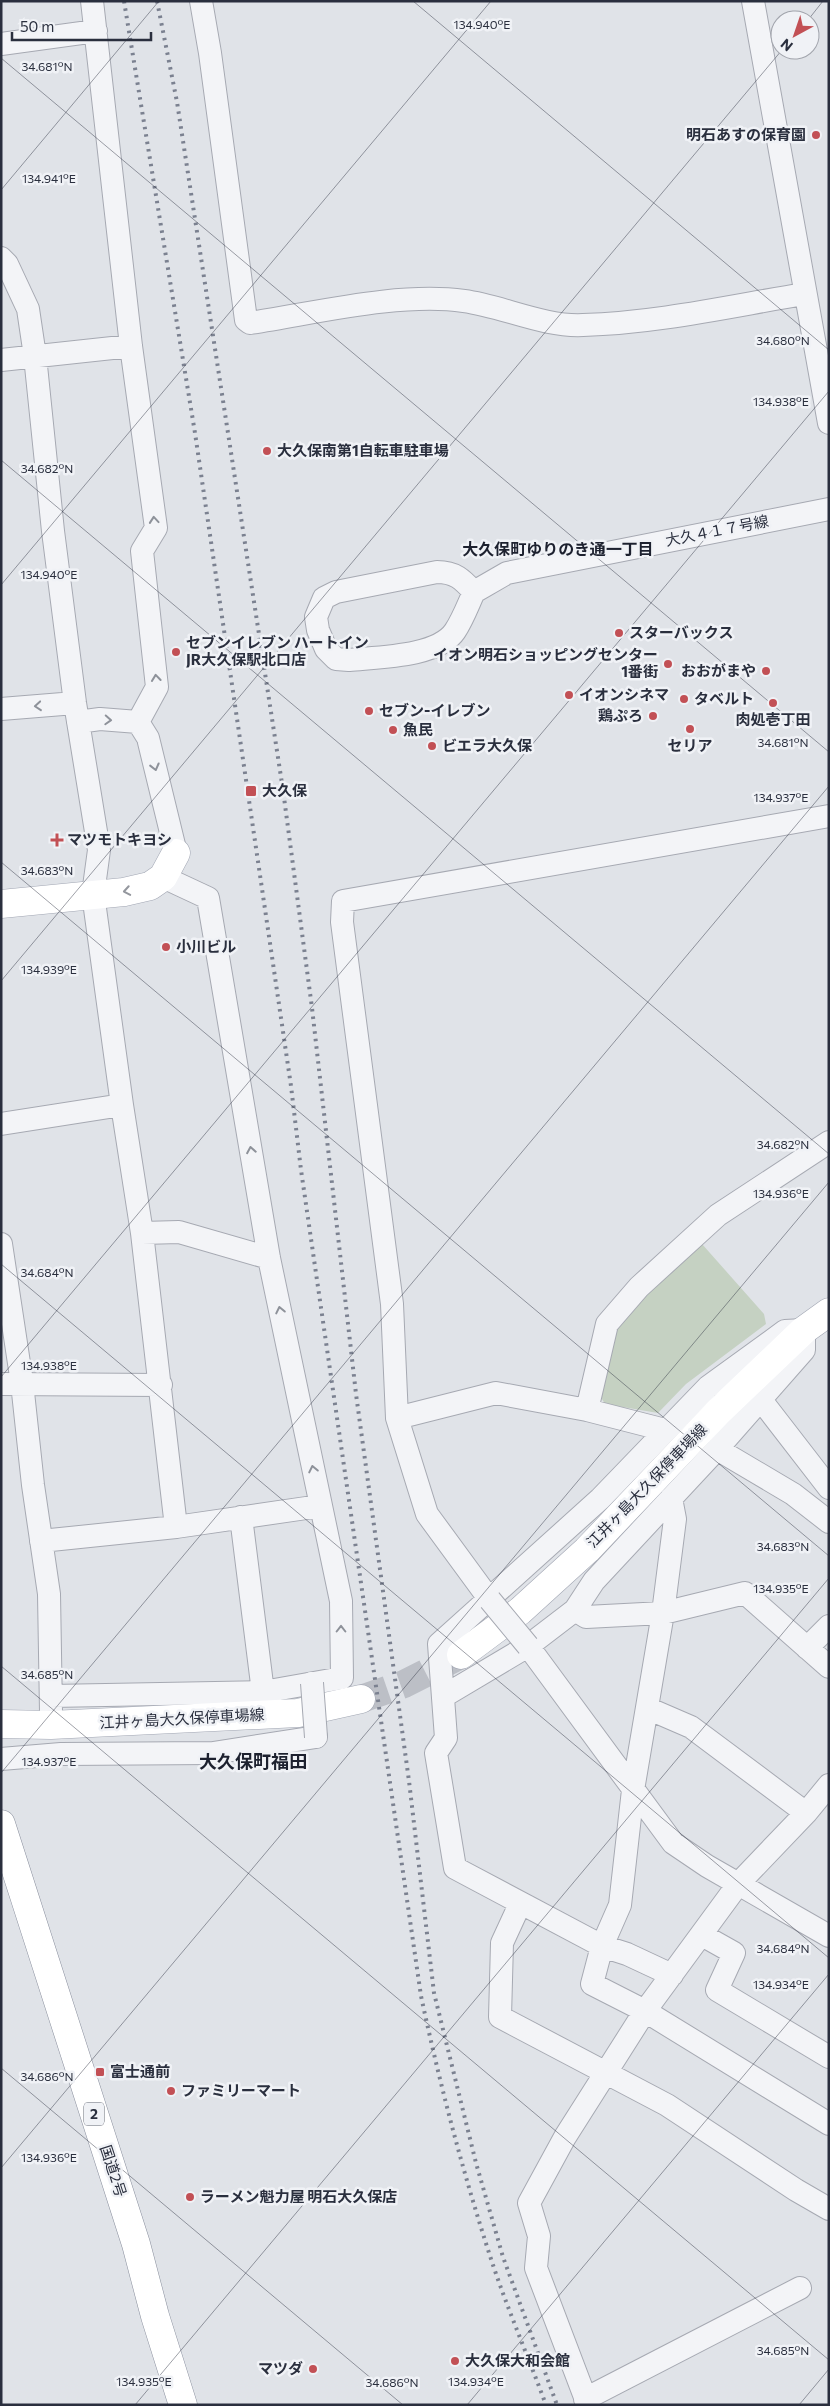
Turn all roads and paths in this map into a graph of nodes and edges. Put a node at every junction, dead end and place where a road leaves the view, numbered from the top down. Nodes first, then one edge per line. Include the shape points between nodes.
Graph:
1 (92, 1) edge
2 (201, 1) edge
3 (753, 1) edge
4 (96, 31) junction
5 (1, 44) edge
6 (1, 258) edge
7 (804, 294) junction
8 (131, 346) junction
9 (35, 356) junction
10 (1, 360) edge
11 (829, 423) edge
12 (829, 508) edge
13 (474, 592) junction
14 (1, 710) edge
15 (76, 713) junction
16 (138, 722) junction
17 (829, 816) edge
18 (176, 853) joint
19 (163, 877) junction
20 (93, 894) junction
21 (1, 904) edge
22 (122, 1105) junction
23 (1, 1124) edge
24 (829, 1142) edge
25 (142, 1233) junction
26 (1, 1244) edge
27 (269, 1258) junction
28 (829, 1312) edge
29 (804, 1330) junction
30 (12, 1383) edge
31 (160, 1385) junction
32 (761, 1400) junction
33 (588, 1410) junction
34 (397, 1418) junction
35 (665, 1430) junction
36 (717, 1449) junction
37 (829, 1488) edge
38 (671, 1498) junction
39 (320, 1506) junction
40 (241, 1517) junction
41 (829, 1522) edge
42 (176, 1526) junction
43 (41, 1541) junction
44 (490, 1600) junction
45 (575, 1610) junction
46 (663, 1613) junction
47 (829, 1626) edge
48 (528, 1646) junction
49 (807, 1648) junction
50 (461, 1655) tunnel mouth
51 (829, 1667) edge
52 (312, 1683) junction
53 (263, 1692) junction
54 (51, 1696) junction
55 (444, 1696) junction
56 (361, 1699) tunnel mouth
57 (647, 1708) junction
58 (1, 1724) edge
59 (51, 1725) junction
60 (1, 1759) edge
61 (829, 1785) edge
62 (633, 1790) junction
63 (806, 1813) junction
64 (1, 1824) edge
65 (739, 1883) junction
66 (520, 1904) junction
67 (702, 1935) junction
68 (829, 1936) edge
69 (602, 1946) junction
70 (672, 1975) junction
71 (646, 2011) junction
72 (829, 2057) edge
73 (606, 2071) junction
74 (829, 2124) edge
75 (829, 2209) edge
76 (800, 2288) dead end
77 (586, 2402) edge
78 (183, 2405) edge

1 - 4 street
2 - 7 street via 246,320 250,323 411,298 465,301 521,316 580,326 626,323
3 - 7 street
4 - 5 street
4 - 8 street
6 - 9 street via 7,264 28,310
7 - 11 street
8 - 9 street
16 -> 8 street via 157,687 142,551 156,528
9 - 10 street
9 - 15 street
12 - 13 street, 大久４１７号線 via 507,573
13 - 13 street via 452,572 437,572 336,592 324,598 316,618 318,630 326,649 336,659 429,650 455,632
15 -> 14 street
15 -> 16 street via 100,720
15 - 20 street via 99,850
16 -> 18 street via 148,738
17 - 34 street via 342,901 344,942 392,1304
18 - 19 main road
19 -> 20 main road via 142,888
27 -> 19 street via 208,898
20 - 21 main road
20 - 22 street
22 - 23 street
22 - 25 street
24 - 33 street via 718,1215 639,1287 607,1324
25 - 27 street via 179,1232
25 - 31 street
26 - 30 street
39 -> 27 street
28 - 29 main road, 江井ヶ島大久保停車場線
29 - 32 street via 804,1350
29 - 35 street via 785,1331 708,1387
29 - 50 main road, 江井ヶ島大久保停車場線 via 718,1412 587,1550 520,1611
30 - 31 street
30 - 43 street
31 - 42 street
32 - 36 street
32 - 37 street
33 - 34 street via 496,1394
33 - 35 street
34 - 44 street via 428,1514
35 - 44 street via 600,1499
36 - 38 street
36 - 41 street via 793,1494
38 - 45 street via 594,1581
38 - 46 street via 674,1519
39 - 40 street
52 -> 39 street via 342,1678 341,1601
40 - 42 street
40 - 53 street
42 - 43 street
43 - 54 street via 49,1594
44 - 48 street, bridge
44 - 55 street via 439,1644
45 - 46 street via 586,1617
45 - 48 street
46 - 49 street via 745,1593
46 - 57 street
47 - 49 street
48 - 55 street
48 - 62 street
49 - 51 street
52 - 53 street
52 - 60 street, bridge via 316,1737 213,1753 61,1754
53 - 54 street
54 - 59 street
55 - 66 street via 446,1738 436,1753 455,1868
56 - 59 main road, 江井ヶ島大久保停車場線 via 298,1713
57 - 62 street
57 - 63 street via 691,1727
58 - 59 main road, 江井ヶ島大久保停車場線
61 - 63 street
62 - 65 street via 673,1843
62 - 69 street via 620,1905
63 - 65 street
64 - 78 main road, 国道2号 / 2 via 136,2244 154,2316
65 - 67 street
65 - 68 street
66 - 69 street
66 - 73 street via 502,1943 500,2017
67 - 70 street
67 - 72 street via 734,1953 717,1990
69 - 70 street
69 - 71 street via 592,1984
70 - 71 street
71 - 73 street
71 - 74 street
73 - 75 street via 668,2105
73 - 77 street via 529,2204 539,2236 536,2268
76 - 77 street

